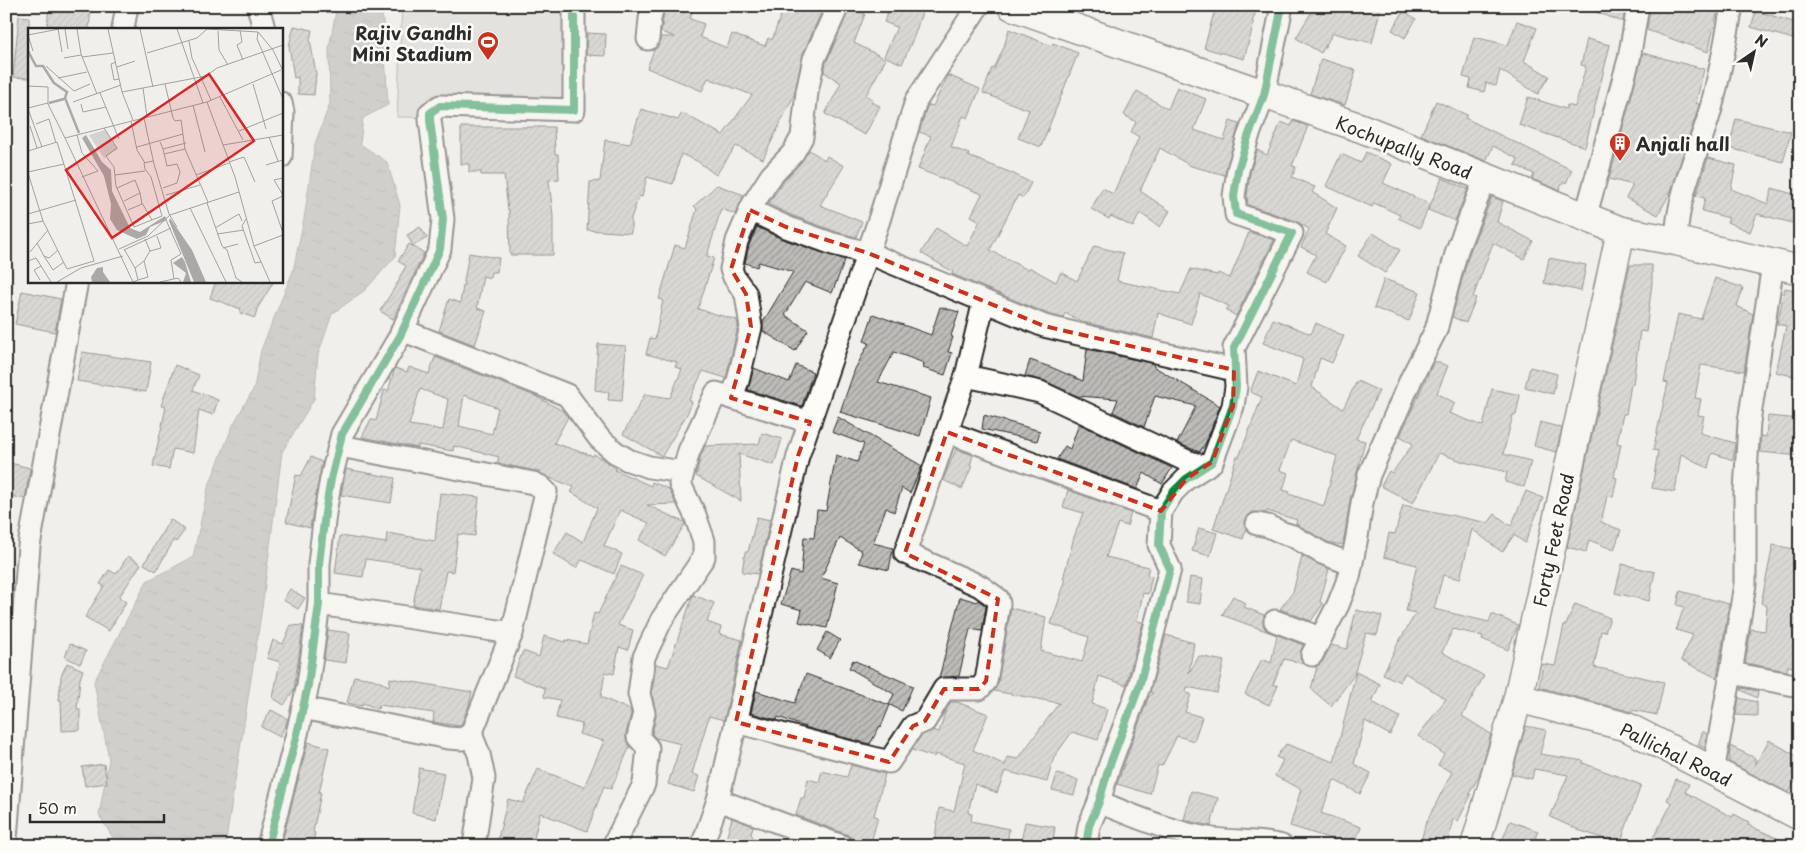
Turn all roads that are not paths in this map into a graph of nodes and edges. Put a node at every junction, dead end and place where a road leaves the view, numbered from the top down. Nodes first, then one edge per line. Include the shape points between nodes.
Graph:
1 (127, 6) edge
2 (258, 6) edge
3 (574, 6) edge
4 (653, 6) edge
5 (838, 6) edge
6 (978, 6) edge
7 (1282, 6) edge
8 (1638, 6) edge
9 (1732, 6) edge
10 (1016, 7) edge
11 (123, 28) edge
12 (264, 28) edge
13 (648, 39) dead end
14 (1264, 95) junction
15 (282, 108) edge
16 (282, 134) edge
17 (1485, 179) junction
18 (750, 210) junction
19 (1585, 218) junction
20 (1621, 231) junction
21 (1676, 241) junction
22 (868, 253) junction
23 (1773, 264) junction
24 (1800, 270) edge
25 (77, 282) edge
26 (984, 301) junction
27 (402, 330) junction
28 (1234, 370) junction
29 (966, 376) junction
30 (731, 398) junction
31 (810, 422) junction
32 (947, 432) junction
33 (340, 446) junction
34 (1205, 467) junction
35 (683, 472) junction
36 (1161, 511) junction
37 (1257, 524) dead end
38 (1351, 564) junction
39 (319, 604) junction
40 (1275, 621) dead end
41 (512, 633) junction
42 (1731, 673) junction
43 (1800, 686) edge
44 (1518, 698) junction
45 (302, 708) junction
46 (736, 722) junction
47 (471, 734) junction
48 (1713, 772) junction
49 (718, 800) junction
50 (1099, 802) junction
51 (1800, 816) edge
52 (6, 839) edge
53 (268, 846) edge
54 (474, 846) edge
55 (613, 846) edge
56 (702, 846) edge
57 (842, 846) edge
58 (1086, 846) edge
59 (1282, 846) edge
60 (1475, 846) edge

1 - 11 street
2 - 12 street
3 - 27 street via 574,110 440,106 430,113 442,219 440,249
4 - 13 street
5 - 18 street via 814,59 802,137 794,153 771,176
6 - 22 street via 916,101
7 - 14 street
8 - 19 street via 1629,58
9 - 21 street via 1720,73 1676,222
10 - 14 main road, Kochupally Road
14 - 17 main road, Kochupally Road via 1361,128
14 - 28 street via 1238,170 1234,196 1236,214 1292,234 1234,348
15 - 16 street
17 - 19 main road, Kochupally Road
17 - 38 street via 1457,250 1436,330 1369,475
18 - 22 street via 786,227
18 - 30 street via 737,241 731,269 746,294 751,328
19 - 20 main road, Kochupally Road
20 - 21 main road, Kochupally Road
20 - 44 main road, Forty Feet Road
21 - 23 main road, Kochupally Road
22 - 26 street
22 - 31 street
23 - 24 main road, Kochupally Road
23 - 42 street via 1750,422 1745,491 1745,584
25 - 52 street via 29,546
26 - 28 street via 1044,326
26 - 29 street
27 - 33 street via 342,434
27 - 35 street via 567,394 599,438 615,452 650,468
28 - 34 street via 1233,406 1212,462
29 - 32 street
29 - 34 street via 1040,392
30 - 31 street
30 - 35 street via 716,393 689,451
31 - 46 street via 798,456
32 - 36 street
32 - 46 street via 905,552 980,586 998,598 986,681 982,687 944,689 925,721 913,726 889,762
33 - 39 street via 325,513 319,564
33 - 41 street via 541,486 546,492
34 - 36 street via 1186,479
35 - 55 street via 680,484 704,541 704,558 662,619 644,656 640,694 644,713 638,737 648,748 644,784
36 - 50 street via 1159,545 1170,569 1139,687
37 - 38 street via 1292,536
38 - 40 street via 1338,605 1316,648 1310,634
39 - 41 street
39 - 45 street
41 - 47 street
42 - 43 street
42 - 48 street
44 - 48 main road, Pallichal Road via 1627,727
44 - 60 main road, Forty Feet Road
45 - 47 street via 448,738 462,739
45 - 53 street
46 - 49 street
47 - 54 street via 484,778
48 - 51 main road, Pallichal Road
49 - 56 street
49 - 57 street
50 - 58 street via 1088,826
50 - 59 street via 1184,833

